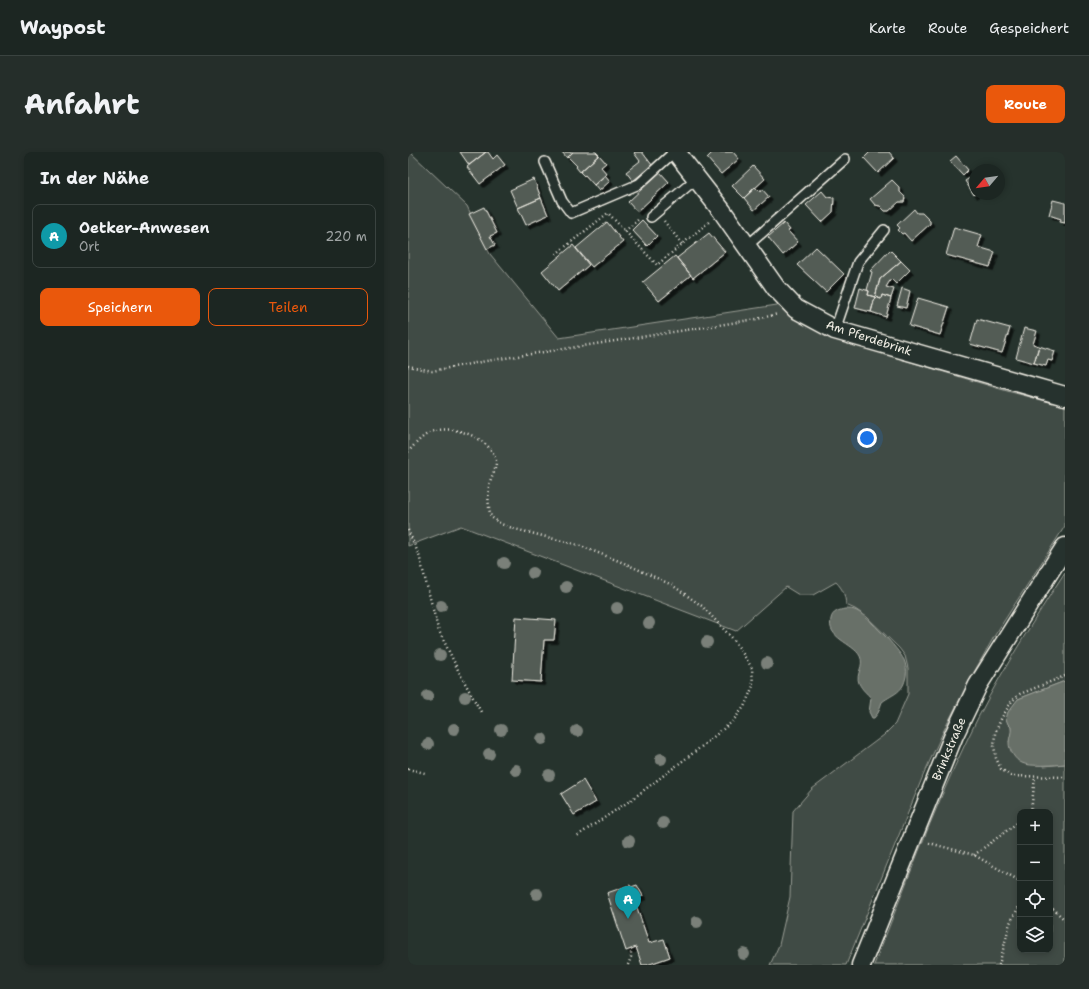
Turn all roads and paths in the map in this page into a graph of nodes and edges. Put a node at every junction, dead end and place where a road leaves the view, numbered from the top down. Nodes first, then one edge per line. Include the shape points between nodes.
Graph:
1 (677, 153) edge
2 (846, 159) dead end
3 (545, 162) dead end
4 (697, 178) junction
5 (722, 211) junction
6 (654, 215) junction
7 (884, 230) dead end
8 (625, 231) junction
9 (682, 244) junction
10 (747, 246) junction
11 (556, 254) dead end
12 (796, 309) junction
13 (835, 330) junction
14 (408, 366) edge
15 (1065, 396) edge
16 (408, 452) edge
17 (408, 530) edge
18 (1065, 547) edge
19 (1065, 676) edge
20 (481, 712) dead end
21 (408, 769) edge
22 (425, 773) dead end
23 (1034, 777) junction
24 (1065, 777) edge
25 (1031, 809) edge
26 (1017, 823) edge
27 (577, 836) dead end
28 (928, 843) dead end
29 (974, 855) junction
30 (1017, 879) edge
31 (1053, 909) edge
32 (1017, 910) edge
33 (1065, 920) edge
34 (631, 949) dead end
35 (628, 965) edge
36 (861, 965) edge
37 (999, 965) edge

1 - 3 lane via 639,184 571,213 562,201
1 - 4 street, Am Pferdebrink
2 - 10 lane
4 - 5 street, Am Pferdebrink
4 - 6 lane
5 - 9 path
5 - 10 street, Am Pferdebrink
6 - 8 path via 641,218
6 - 9 path
7 - 13 lane via 858,262
8 - 9 path via 657,265
8 - 11 path via 608,213
10 - 12 street, Am Pferdebrink via 776,288
12 - 13 street, Am Pferdebrink
12 - 14 path via 757,320 432,371
13 - 15 street, Am Pferdebrink
16 - 27 path via 434,431 449,429 466,432 479,440 496,458 489,484 488,505 491,517 515,529 578,545 624,562 672,585 702,606 734,640 752,668 753,686 744,707 732,722 631,800
17 - 20 path via 419,555 438,629
18 - 36 street, Brinkstraße via 978,685 954,735
19 - 23 path via 1020,694 1012,701 995,732 994,746 1001,768 1012,776
21 - 22 path
23 - 24 path
23 - 25 path
26 - 29 path
28 - 29 path
29 - 30 path
31 - 33 path
32 - 37 path via 1010,923
34 - 35 path via 632,957

